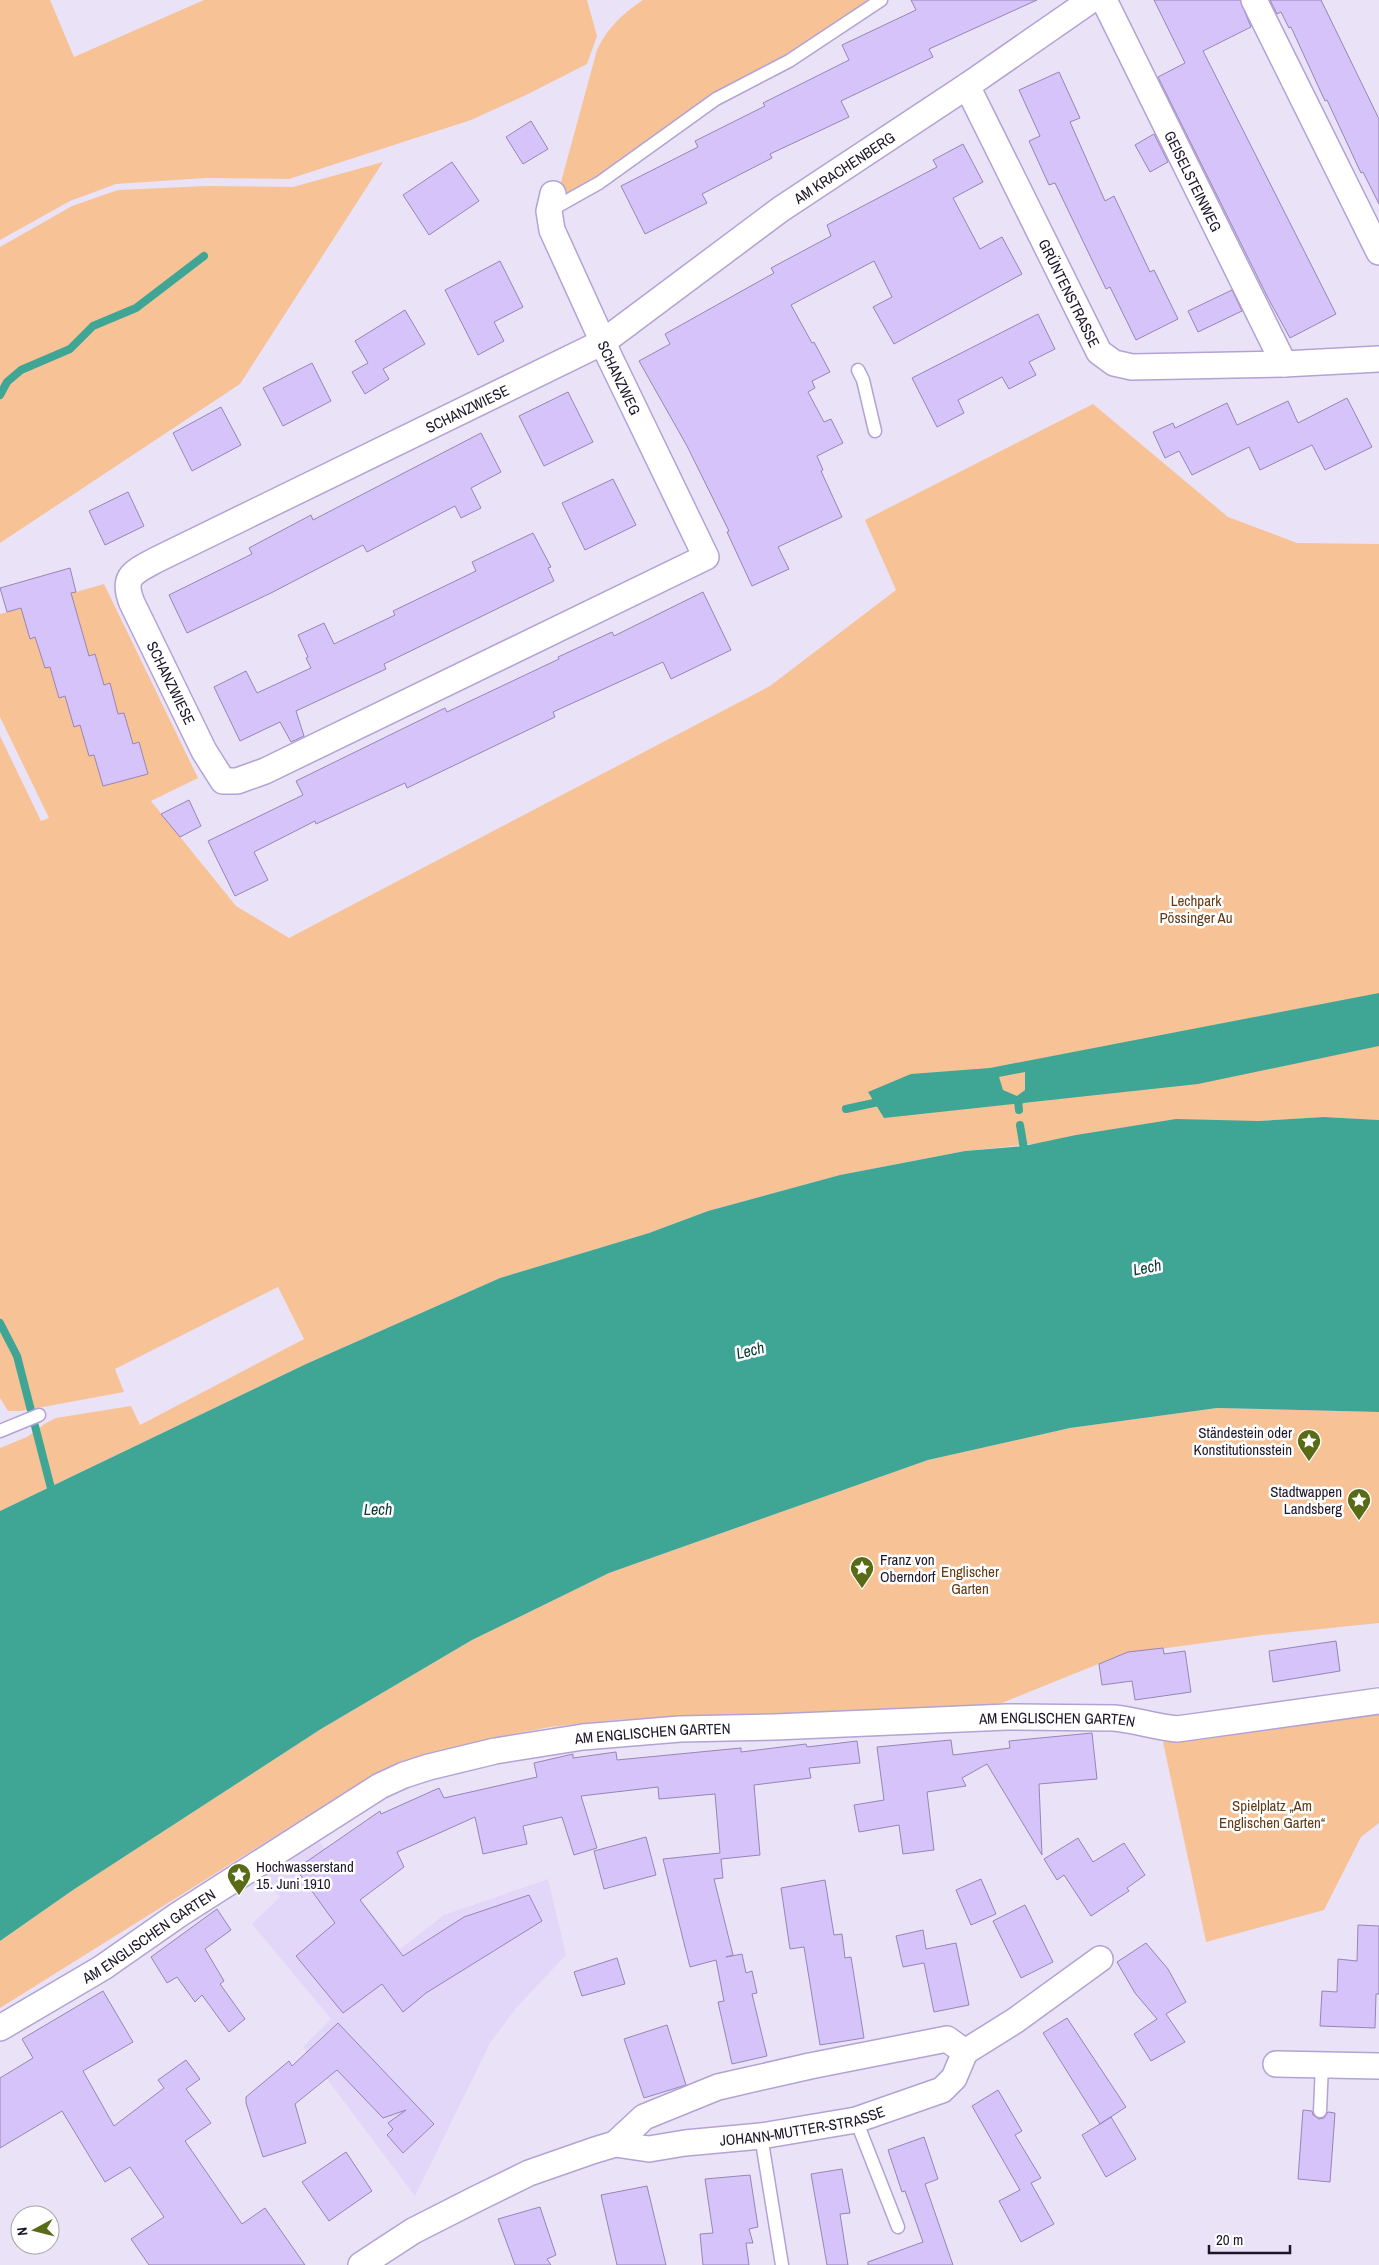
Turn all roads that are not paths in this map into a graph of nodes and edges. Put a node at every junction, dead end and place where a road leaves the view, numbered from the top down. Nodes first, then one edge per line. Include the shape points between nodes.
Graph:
1 (881, 0) edge
2 (1091, 0) edge
3 (1104, 0) edge
4 (1254, 0) edge
5 (967, 86) junction
6 (551, 202) joint
7 (1379, 252) edge
8 (603, 342) junction
9 (1379, 359) edge
10 (1284, 364) junction
11 (858, 370) dead end
12 (875, 431) dead end
13 (706, 557) joint
14 (32, 1417) dead end
15 (0, 1431) edge
16 (1379, 1701) edge
17 (1100, 1959) dead end
18 (0, 2028) edge
19 (965, 2052) junction
20 (1276, 2064) dead end
21 (1322, 2065) junction
22 (1379, 2066) edge
23 (1320, 2111) dead end
24 (856, 2120) junction
25 (761, 2136) junction
26 (615, 2144) junction
27 (898, 2227) dead end
28 (361, 2265) edge
29 (782, 2265) edge

1 - 6 lane via 789,61 716,99 599,183
2 - 5 street, AM KRACHENBERG
3 - 10 street, GEISELSTEINWEG
4 - 7 street
5 - 8 street, AM KRACHENBERG via 781,209
5 - 10 street, GRÜNTENSTRASSE via 1099,352 1114,363 1132,367
6 - 8 street, SCHANZWEG via 552,230
8 - 13 street, SCHANZWEG
8 - 13 street, SCHANZWIESE via 138,569 128,580 132,603 204,751 218,776 230,783 266,771
9 - 10 street, GRÜNTENSTRASSE
11 - 12 lane
14 - 15 lane
16 - 18 street, AM ENGLISCHEN GARTEN via 1177,1730 1114,1718 1007,1717 680,1729 583,1737 485,1753 429,1767 380,1786 178,1915 102,1968
17 - 19 street via 1016,2020
19 - 24 street, JOHANN-MUTTER-STRASSE via 954,2078 942,2090
19 - 26 street, JOHANN-MUTTER-STRASSE via 947,2039 718,2087 644,2117
20 - 21 street
21 - 22 street
21 - 23 lane
24 - 25 street, JOHANN-MUTTER-STRASSE
24 - 27 lane
25 - 26 street, JOHANN-MUTTER-STRASSE via 649,2149
25 - 29 lane
26 - 28 street, JOHANN-MUTTER-STRASSE via 529,2173 493,2190 412,2231

